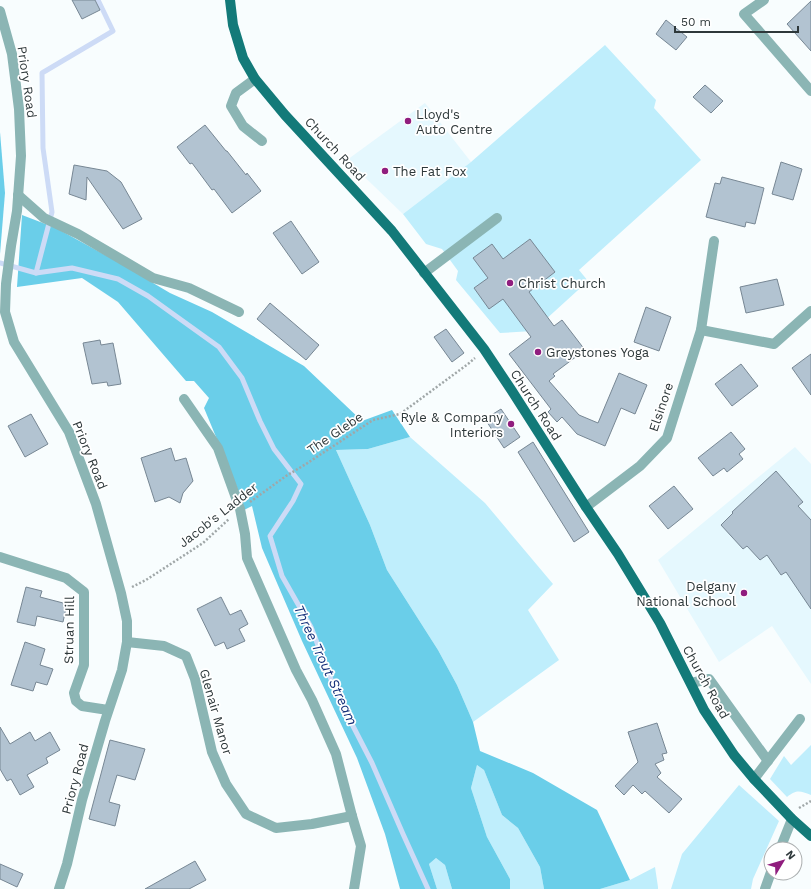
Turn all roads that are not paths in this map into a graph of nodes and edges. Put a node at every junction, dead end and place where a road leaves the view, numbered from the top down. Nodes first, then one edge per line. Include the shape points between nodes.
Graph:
1 (230, 0) edge
2 (764, 0) edge
3 (0, 12) edge
4 (255, 79) junction
5 (811, 91) edge
6 (262, 141) dead end
7 (18, 195) junction
8 (497, 218) dead end
9 (714, 241) dead end
10 (424, 273) junction
11 (811, 311) edge
12 (239, 312) dead end
13 (701, 330) junction
14 (184, 399) dead end
15 (586, 507) junction
16 (0, 557) edge
17 (128, 642) junction
18 (691, 683) junction
19 (108, 710) junction
20 (800, 719) dead end
21 (768, 761) junction
22 (754, 779) junction
23 (352, 816) junction
24 (792, 819) junction
25 (811, 836) edge
26 (783, 841) edge
27 (59, 889) edge
28 (354, 889) edge

1 - 4 main road, Church Road via 233,25 243,58
2 - 5 street via 744,14
3 - 7 street, Priory Road via 12,54 19,109 21,156
4 - 6 street via 236,92 231,106 243,126
4 - 10 main road, Church Road via 392,231
7 - 12 street via 44,218 78,234 153,278 189,288
7 - 17 street, Priory Road via 6,284 5,312 14,342 68,432 96,504 121,593
8 - 10 street
9 - 13 street, Elsinore
10 - 15 main road, Church Road via 488,355
11 - 13 street via 774,344
13 - 15 street, Elsinore via 667,438 640,466
14 - 23 street via 218,448 240,509 247,558 336,754
15 - 18 main road, Church Road via 660,623
16 - 19 street, Struan Hill via 66,578 84,592 84,665 74,693 76,701 82,706
17 - 19 street, Priory Road via 122,670
17 - 23 street, Glenair Manor via 164,646 186,656 195,679 212,752 226,784 246,814 276,828
18 - 21 street via 709,679
18 - 22 main road, Church Road via 704,710 734,755
19 - 27 street, Priory Road
20 - 21 street
21 - 22 street
22 - 24 main road, Church Road
23 - 28 street via 361,846
24 - 25 main road, Church Road
24 - 26 street

